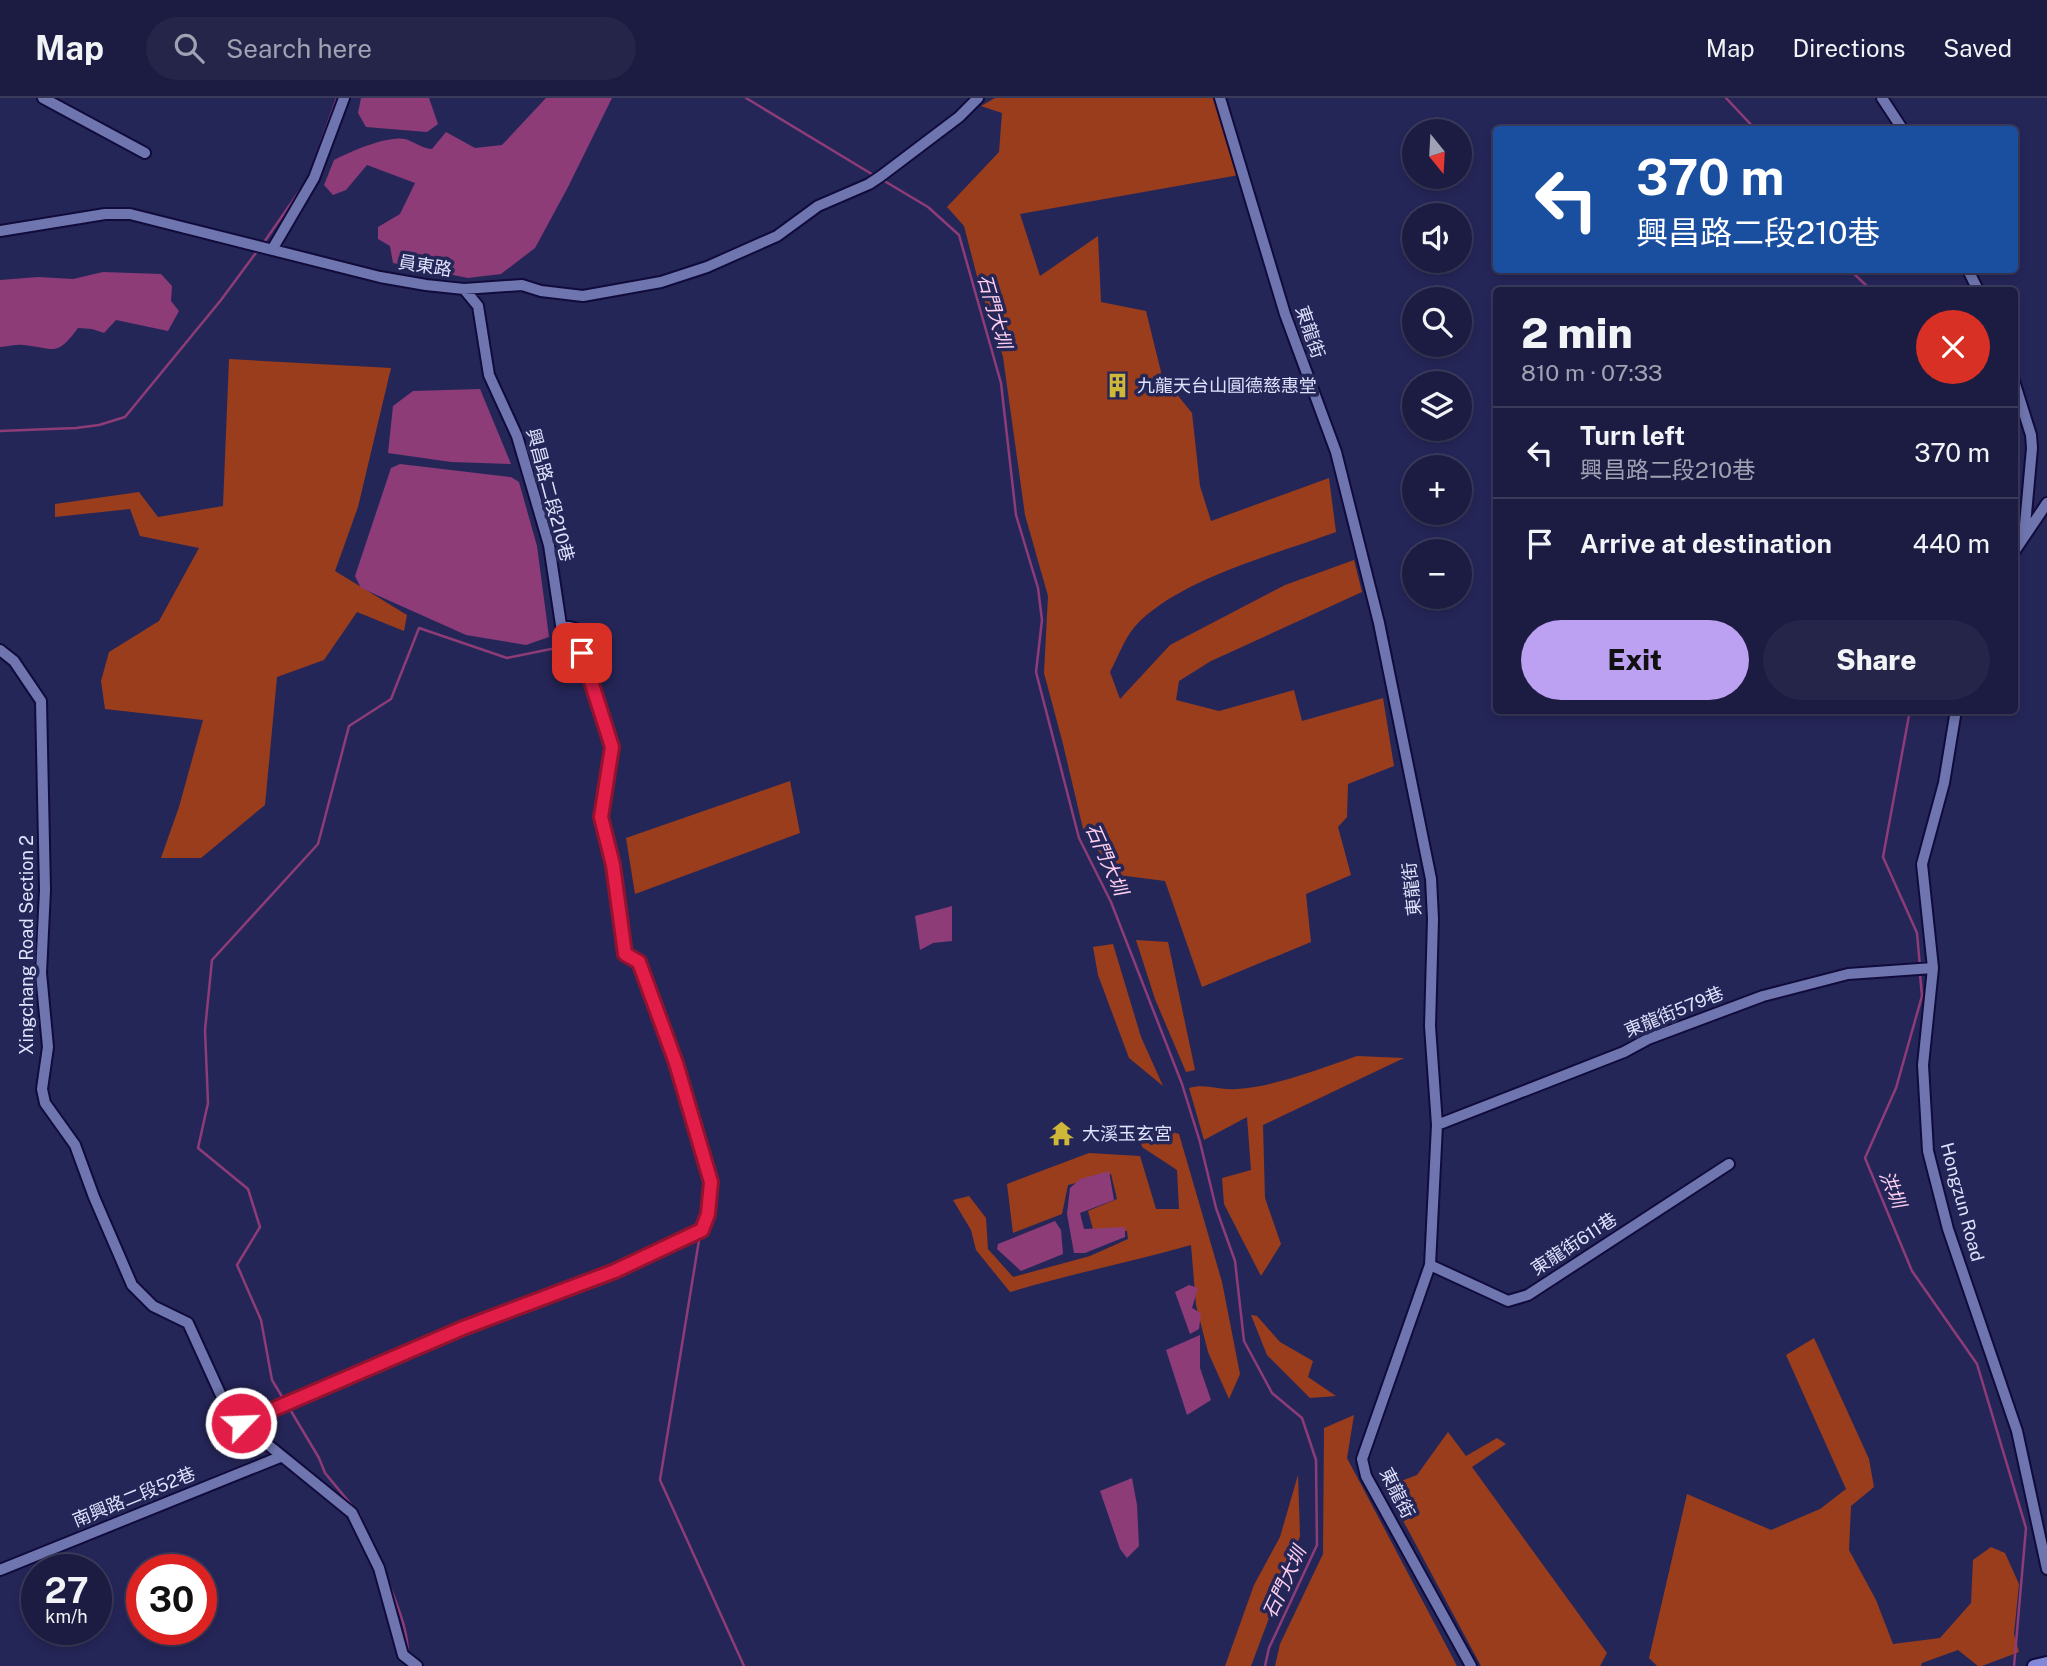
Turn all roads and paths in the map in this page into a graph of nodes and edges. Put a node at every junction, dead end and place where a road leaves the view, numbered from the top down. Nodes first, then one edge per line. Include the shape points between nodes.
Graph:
1 (43, 98) edge
2 (344, 98) edge
3 (978, 98) edge
4 (1220, 98) edge
5 (1882, 98) edge
6 (1900, 126) edge
7 (145, 153) dead end
8 (0, 231) edge
9 (272, 248) junction
10 (464, 289) junction
11 (2018, 394) edge
12 (2047, 503) edge
13 (2024, 536) junction
14 (2018, 546) edge
15 (0, 650) edge
16 (1955, 714) edge
17 (1933, 968) junction
18 (1437, 1125) junction
19 (1729, 1164) dead end
20 (1430, 1265) junction
21 (241, 1423) junction
22 (280, 1457) junction
23 (2047, 1569) edge
24 (0, 1570) edge
25 (411, 1661) edge
26 (2047, 1663) edge
27 (1471, 1666) edge
28 (2034, 1666) edge

1 - 7 street
2 - 9 street via 314,178
3 - 10 street, 員東路 via 869,184 818,206 778,236 707,267 661,282 583,296 522,285
4 - 18 street, 東龍街 via 1285,314 1336,452 1379,623 1431,879 1430,1026
5 - 6 street
8 - 9 street, 員東路 via 130,214
9 - 10 street, 員東路 via 380,276
10 - 21 street, 興昌路二段210巷 via 478,306 489,375 517,436 535,496 549,545 561,625 574,628 612,747 601,817 613,865 625,954 639,962 676,1063 711,1182 708,1214 699,1231 615,1271 463,1328
11 - 13 street via 2032,447
12 - 13 street
13 - 14 street
15 - 21 street, Xingchang Road Section 2 via 14,661 41,701 45,890 41,973 48,1047 42,1089 46,1103 75,1145 132,1285 153,1306 188,1322 229,1413
16 - 17 street, Hongzun Road via 1944,783 1922,864
17 - 18 street, 東龍街579巷 via 1848,974 1762,996
17 - 23 street, Hongzun Road via 1923,1065 1928,1151 1948,1229 2017,1431
18 - 20 street, 東龍街
19 - 20 street, 東龍街611巷 via 1528,1295 1508,1301
20 - 27 street, 東龍街 via 1362,1459 1366,1476
21 - 22 street, Xingchang Road Section 2
22 - 24 street, 南興路二段52巷
22 - 25 street, Xingchang Road Section 2 via 352,1513 379,1568
26 - 28 main road

